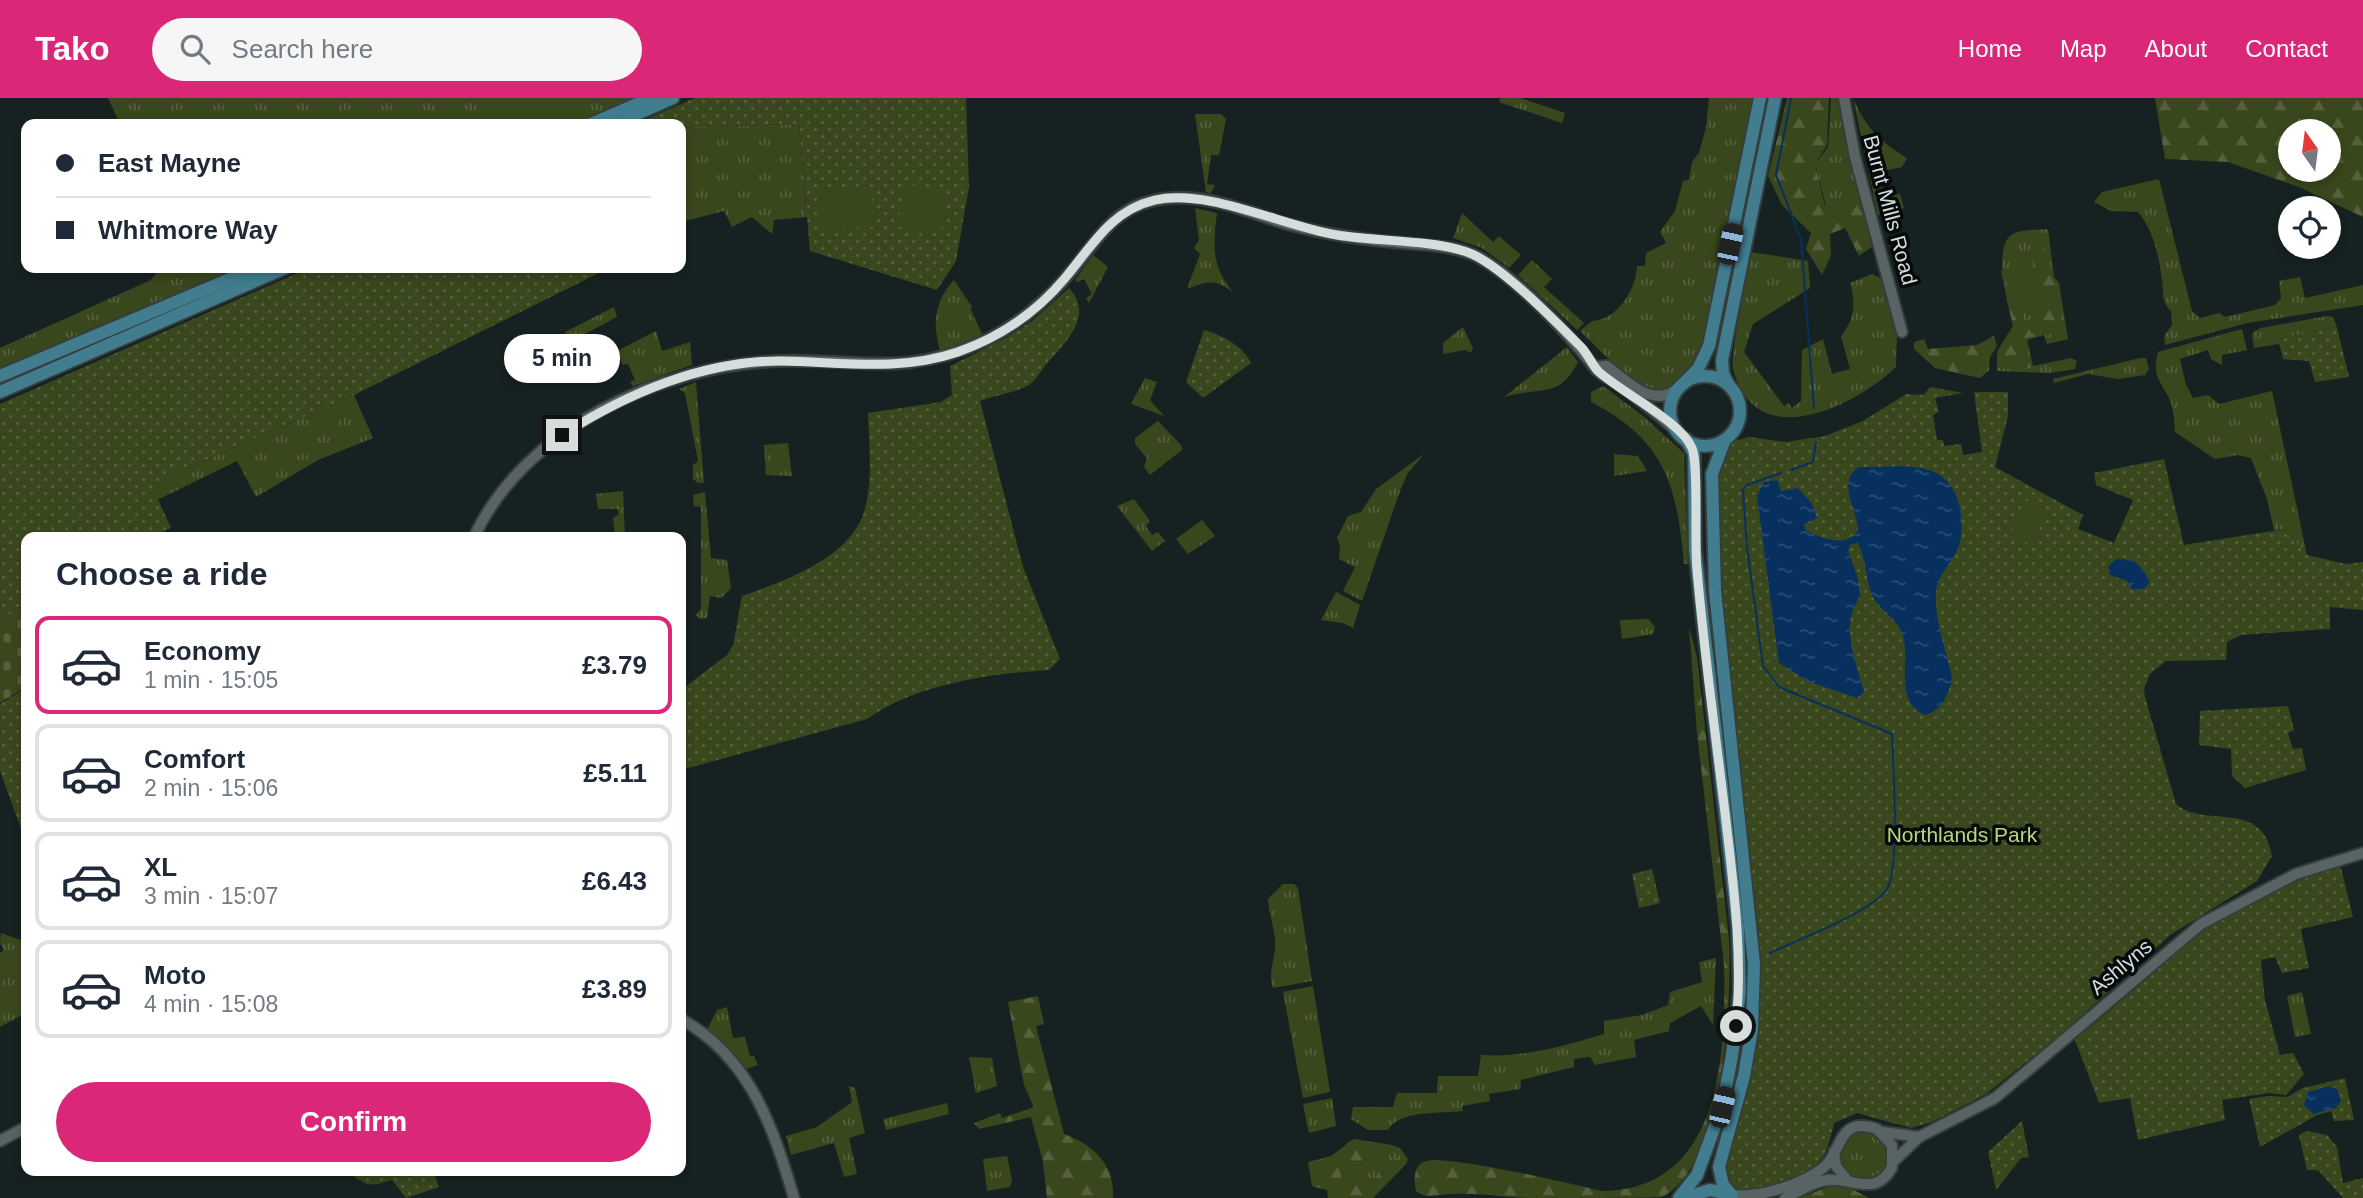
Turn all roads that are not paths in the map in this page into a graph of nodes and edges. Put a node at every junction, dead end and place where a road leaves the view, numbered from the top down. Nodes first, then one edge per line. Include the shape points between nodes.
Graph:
1 (651, 98) edge
2 (673, 98) edge
3 (1760, 98) edge
4 (1775, 98) edge
5 (1844, 98) edge
6 (603, 119) edge
7 (625, 119) edge
8 (244, 273) edge
9 (274, 273) edge
10 (1902, 332) dead end
11 (1595, 368) junction
12 (0, 376) edge
13 (1728, 384) junction
14 (1681, 385) junction
15 (0, 393) edge
16 (1682, 435) junction
17 (1724, 442) junction
18 (477, 532) edge
19 (2363, 853) edge
20 (686, 1023) edge
21 (21, 1130) edge
22 (1881, 1131) junction
23 (1919, 1137) junction
24 (0, 1141) edge
25 (1834, 1152) junction
26 (1893, 1162) junction
27 (1848, 1181) junction
28 (1734, 1196) edge
29 (794, 1198) edge
30 (1682, 1198) edge
31 (1785, 1198) edge

1 - 6 main road
2 - 7 main road
3 - 14 main road via 1709,346 1698,369
4 - 13 main road via 1722,360
5 - 10 street, Burnt Mills Road via 1855,157
8 - 12 main road
9 - 15 main road
11 - 14 street via 1607,366 1651,396 1669,394
11 - 16 street
11 - 18 street via 1557,324 1475,255 1440,246 1300,228 1195,198 1166,198 1139,205 1116,218 1029,314 964,350 887,366 781,361 737,365 673,381 609,407 549,444 523,467 498,496
13 - 14 main road via 1709,375
13 - 17 main road via 1738,400 1739,418
14 - 16 main road via 1669,409
16 - 17 main road via 1700,446
16 - 30 main road via 1694,454 1695,550 1740,978 1722,1107 1697,1175
17 - 28 main road via 1712,474 1715,591 1754,964 1752,1030 1719,1167 1723,1185
19 - 23 street, Ashlyns via 2296,874 2202,924 1995,1098
20 - 29 street via 725,1053 756,1093 771,1122
21 - 24 street
22 - 23 street
22 - 25 street via 1854,1128 1842,1135
22 - 26 street via 1892,1145
23 - 26 street, Ashlyns
25 - 27 street via 1836,1166
25 - 28 street via 1822,1168 1771,1194
26 - 27 street via 1876,1183 1860,1186
27 - 31 street via 1820,1182
28 - 30 main road via 1710,1190

